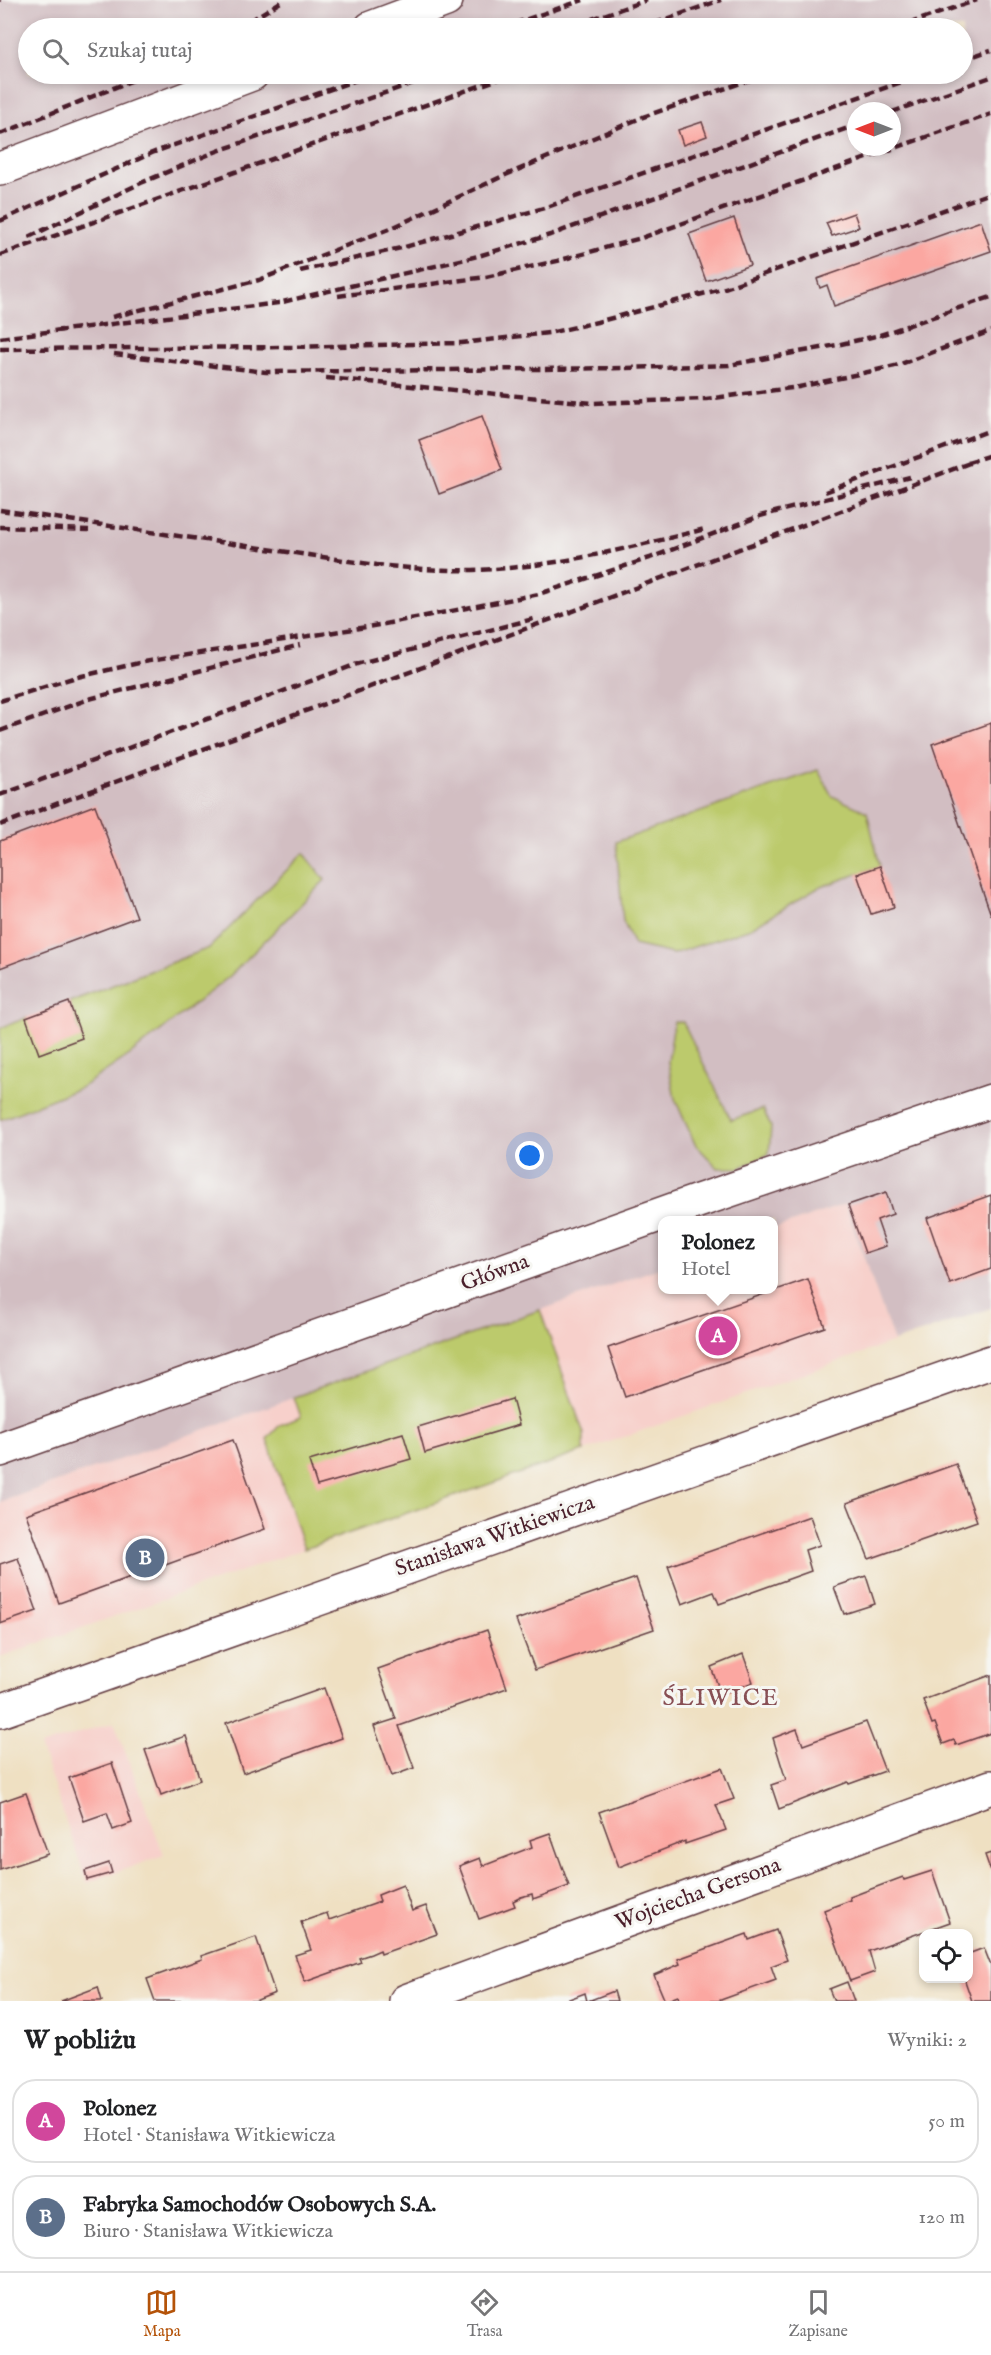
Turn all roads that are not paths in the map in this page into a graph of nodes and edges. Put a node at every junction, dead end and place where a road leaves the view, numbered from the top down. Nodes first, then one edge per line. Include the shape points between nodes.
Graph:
1 (446, 0) edge
2 (398, 18) edge
3 (225, 84) edge
4 (0, 169) edge
5 (991, 1101) edge
6 (991, 1362) edge
7 (0, 1450) edge
8 (0, 1711) edge
9 (991, 1787) edge
10 (406, 2001) edge

1 - 2 street
3 - 4 street
5 - 7 street, Główna via 698,1201
6 - 8 street, Stanisława Witkiewicza
9 - 10 street, Wojciecha Gersona

